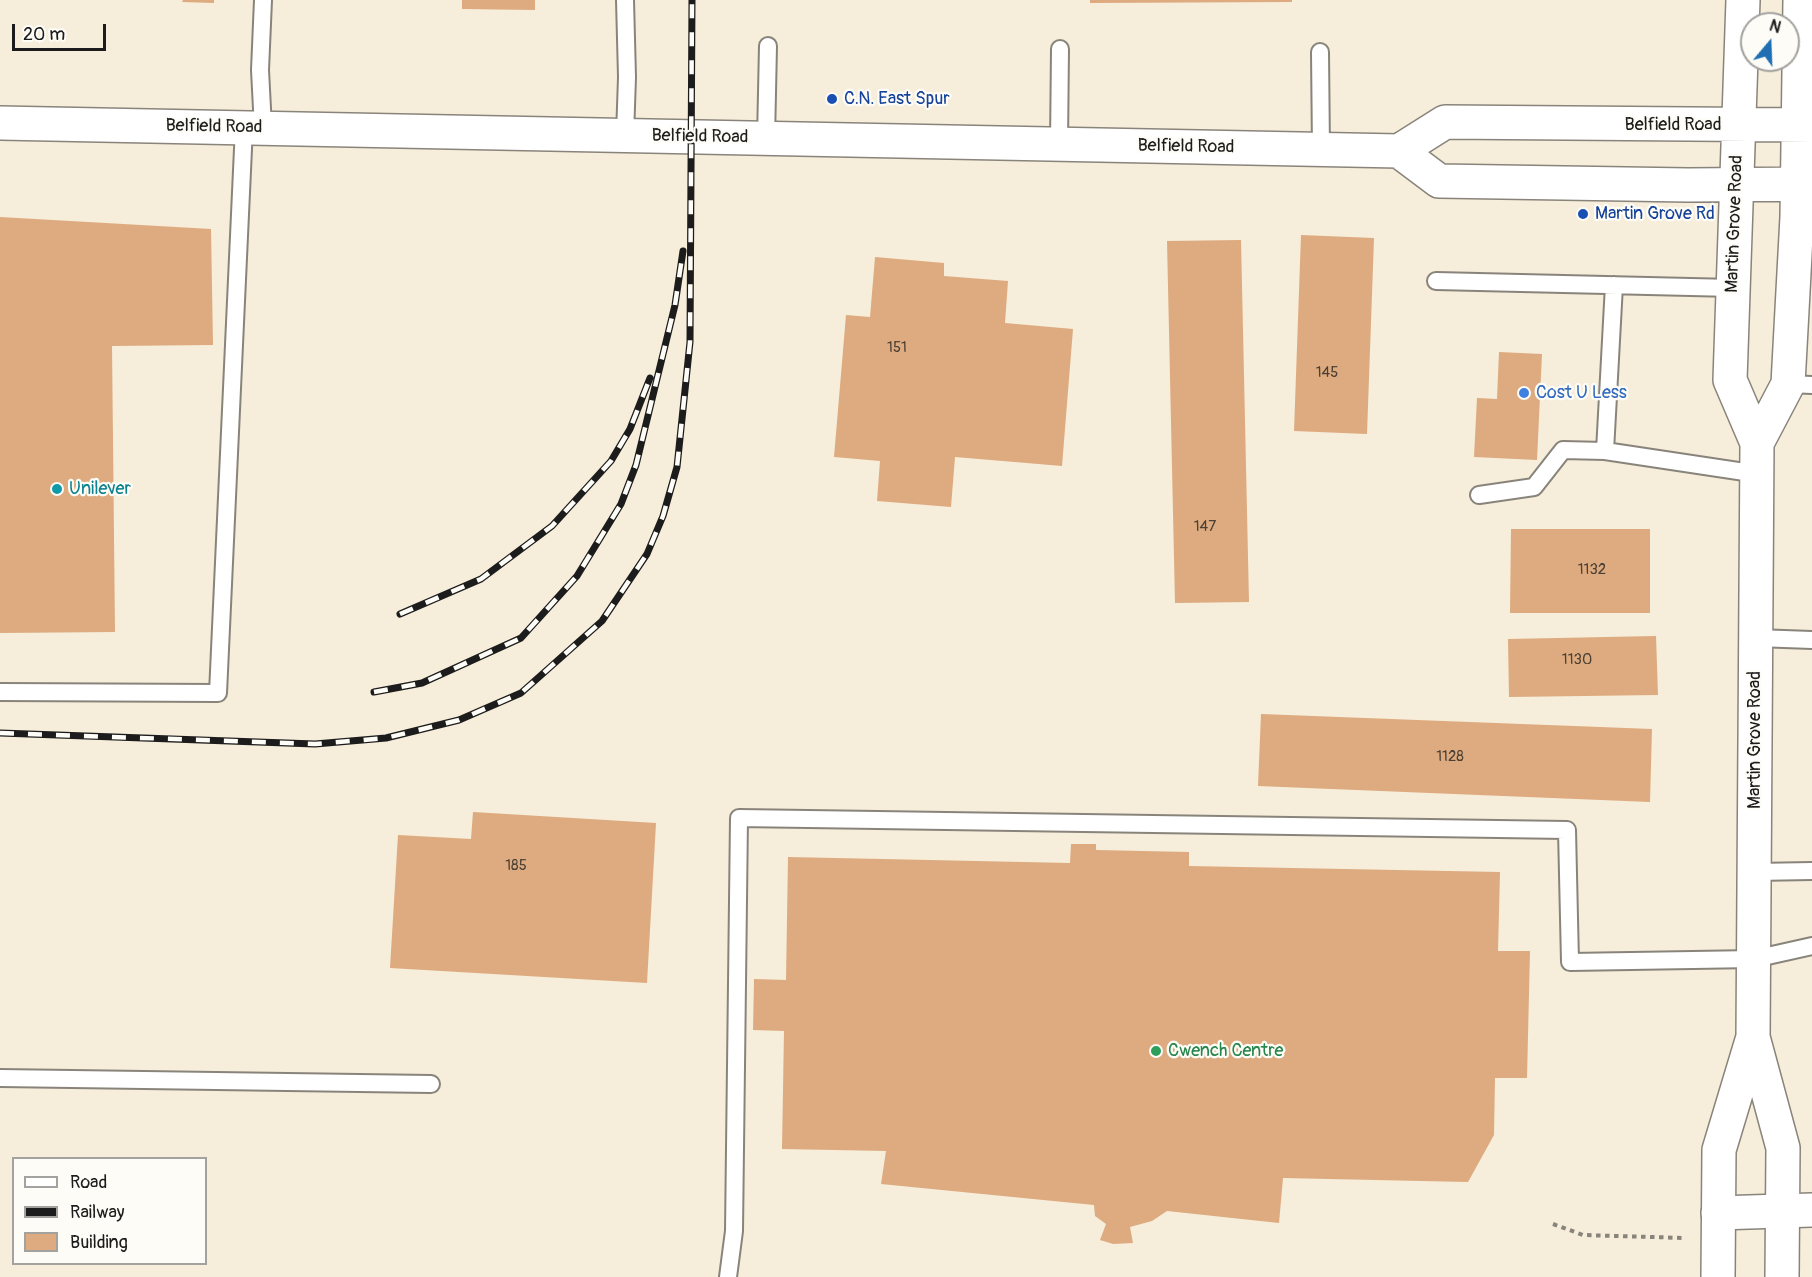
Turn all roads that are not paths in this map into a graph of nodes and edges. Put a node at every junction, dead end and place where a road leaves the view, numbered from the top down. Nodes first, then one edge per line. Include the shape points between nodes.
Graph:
1 (263, 0) edge
2 (625, 0) edge
3 (1743, 0) edge
4 (1800, 0) edge
5 (768, 46) dead end
6 (1059, 49) dead end
7 (1320, 52) dead end
8 (0, 123) edge
9 (1739, 125) junction
10 (1805, 125) edge
11 (253, 128) junction
12 (625, 135) junction
13 (766, 139) junction
14 (1059, 144) junction
15 (1321, 150) junction
16 (1399, 152) junction
17 (1805, 184) edge
18 (1736, 185) junction
19 (1803, 278) edge
20 (1436, 281) dead end
21 (1614, 285) junction
22 (1733, 288) junction
23 (1800, 384) edge
24 (1605, 451) junction
25 (1758, 459) junction
26 (1479, 495) dead end
27 (1756, 638) junction
28 (1812, 640) edge
29 (0, 692) edge
30 (1812, 871) edge
31 (1755, 872) junction
32 (1812, 946) edge
33 (1754, 959) junction
34 (1753, 1037) junction
35 (0, 1078) edge
36 (431, 1084) dead end
37 (1797, 1210) edge
38 (1718, 1213) junction
39 (728, 1277) edge
40 (1718, 1277) edge
41 (1782, 1277) edge

1 - 11 lane
2 - 12 lane
3 - 9 main road, Martin Grove Road
4 - 10 main road, Martin Grove Road
5 - 13 lane
6 - 14 lane
7 - 15 lane
8 - 11 main road, Belfield Road
9 - 10 main road, Belfield Road
9 - 16 main road, Belfield Road via 1445,122
9 - 18 main road, Martin Grove Road
10 - 17 main road, Martin Grove Road
11 - 12 main road, Belfield Road
11 - 29 lane via 218,693
12 - 13 main road, Belfield Road
13 - 14 main road, Belfield Road
14 - 15 main road, Belfield Road
15 - 16 main road, Belfield Road
16 - 18 main road via 1439,181
17 - 18 main road
17 - 19 main road, Martin Grove Road
18 - 22 main road, Martin Grove Road
19 - 23 main road, Martin Grove Road
20 - 21 lane
21 - 22 lane
21 - 24 lane
22 - 25 main road, Martin Grove Road via 1730,380
23 - 25 main road, Martin Grove Road
24 - 25 lane
24 - 26 lane via 1563,450 1534,487
25 - 27 main road, Martin Grove Road
27 - 28 lane
27 - 31 main road, Martin Grove Road
30 - 31 lane
31 - 33 main road, Martin Grove Road
32 - 33 lane
33 - 34 main road, Martin Grove Road
33 - 39 lane via 1570,962 1567,830 739,818 734,1231
34 - 37 main road, Martin Grove Road
34 - 38 main road, Martin Grove Road via 1719,1150
35 - 36 lane
37 - 38 main road
37 - 41 main road, Martin Grove Road
38 - 40 main road, Martin Grove Road

